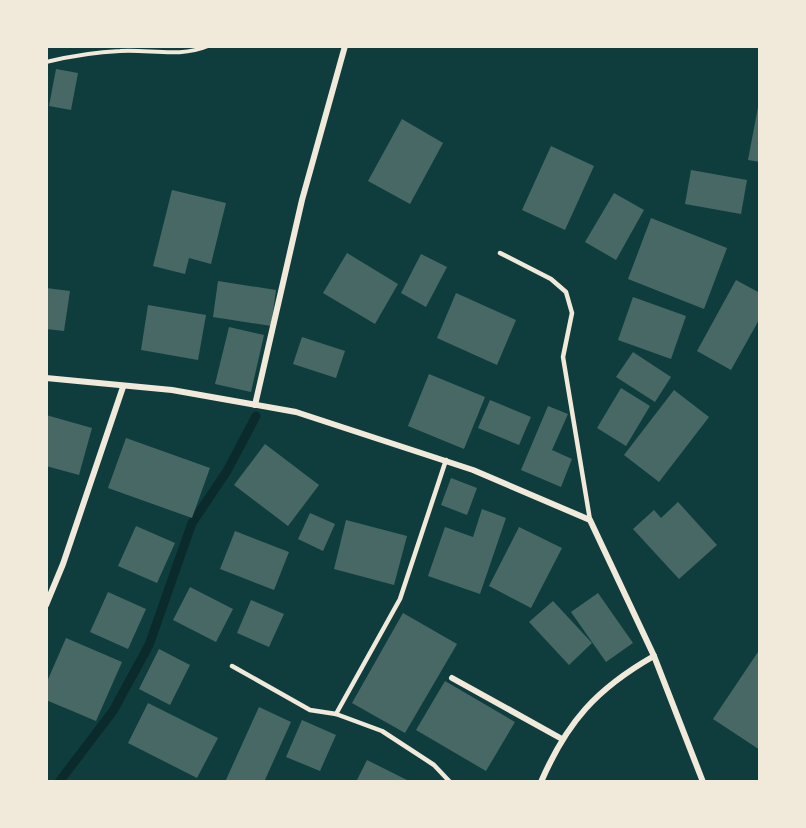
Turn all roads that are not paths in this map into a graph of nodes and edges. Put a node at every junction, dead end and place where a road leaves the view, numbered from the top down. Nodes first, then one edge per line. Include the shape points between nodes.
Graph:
1 (345, 46) edge
2 (500, 253) dead end
3 (46, 378) edge
4 (123, 387) junction
5 (255, 405) junction
6 (446, 460) junction
7 (590, 520) junction
8 (46, 605) edge
9 (654, 656) junction
10 (232, 666) dead end
11 (452, 678) dead end
12 (336, 714) junction
13 (561, 739) junction
14 (450, 782) edge
15 (540, 782) edge
16 (703, 782) edge

1 - 5 street via 302,200
2 - 7 lane via 552,279 566,292 572,313 563,357
3 - 4 street
4 - 5 street via 172,390
4 - 8 street
5 - 6 street via 296,412
6 - 7 street
6 - 12 lane via 400,599
7 - 9 street
9 - 13 street via 618,676
9 - 16 street
10 - 12 lane via 310,710
11 - 13 street
12 - 14 lane via 382,731 434,765
13 - 15 street

